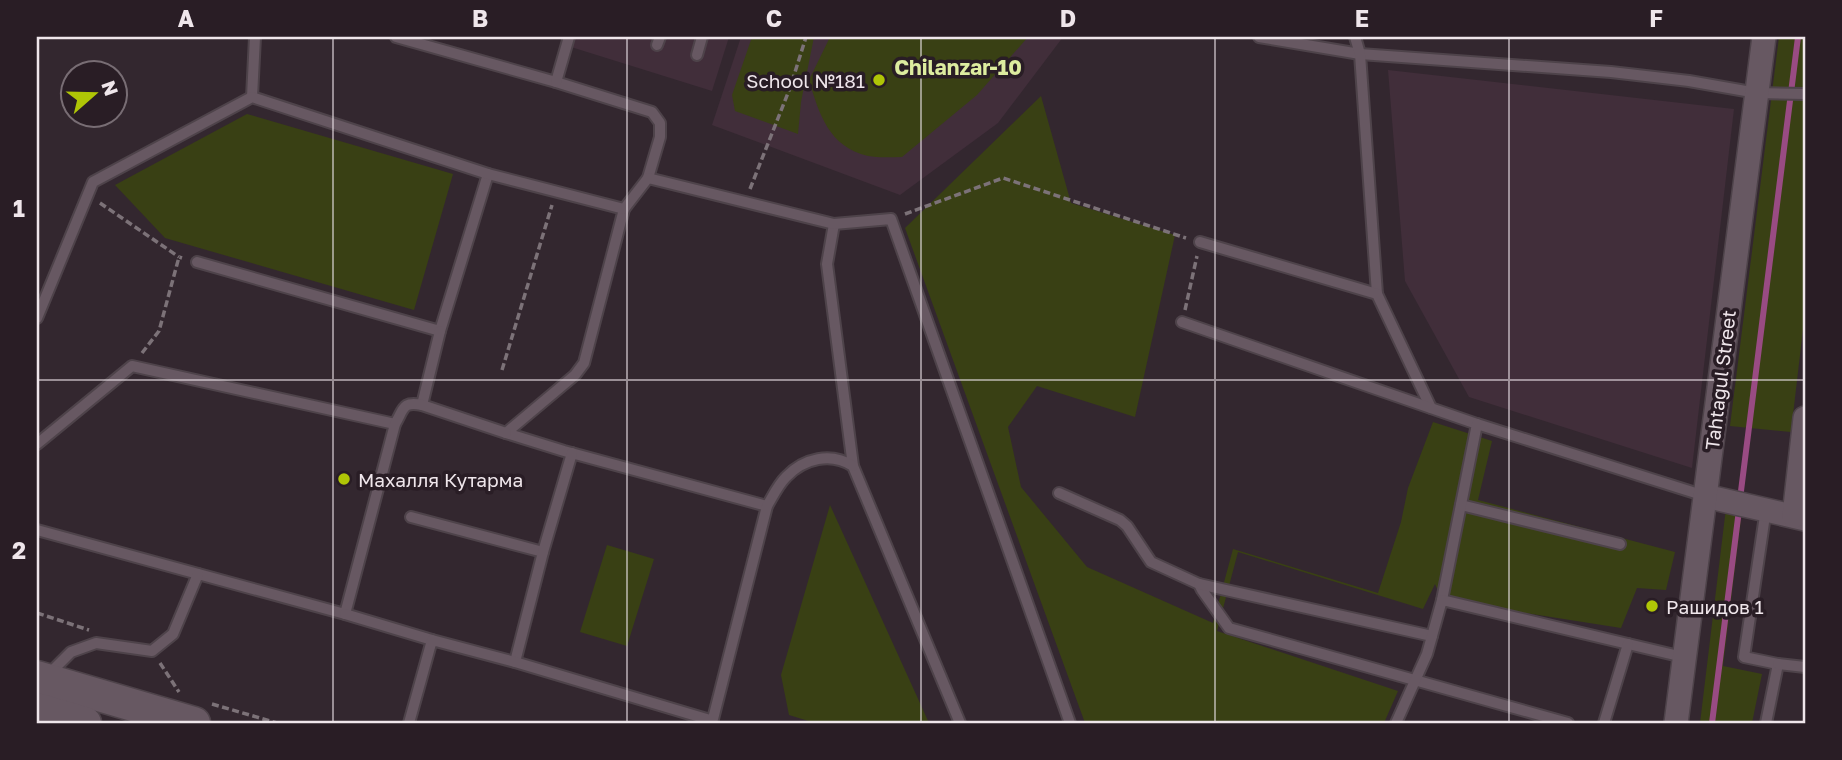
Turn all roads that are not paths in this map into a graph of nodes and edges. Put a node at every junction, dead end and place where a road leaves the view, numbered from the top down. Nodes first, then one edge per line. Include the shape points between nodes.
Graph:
1 (256, 37) edge
2 (396, 37) edge
3 (569, 37) edge
4 (702, 37) edge
5 (1259, 37) edge
6 (1355, 37) edge
7 (1764, 37) edge
8 (1360, 54) junction
9 (698, 55) dead end
10 (556, 82) junction
11 (1757, 93) junction
12 (1805, 94) edge
13 (252, 97) junction
14 (488, 174) junction
15 (648, 178) junction
16 (624, 209) junction
17 (834, 224) junction
18 (1200, 242) road end
19 (197, 262) road end
20 (1377, 294) junction
21 (37, 318) edge
22 (1182, 322) road end
23 (440, 331) junction
24 (422, 405) junction
25 (1432, 408) junction
26 (1805, 418) edge
27 (395, 424) junction
28 (1477, 424) junction
29 (506, 433) junction
30 (37, 444) edge
31 (572, 453) junction
32 (853, 466) junction
33 (1059, 493) dead end
34 (1705, 496) junction
35 (1461, 505) junction
36 (767, 506) junction
37 (1760, 508) junction
38 (411, 517) dead end
39 (1799, 518) edge
40 (37, 530) edge
41 (1620, 544) dead end
42 (543, 552) junction
43 (198, 574) junction
44 (1199, 584) junction
45 (1442, 600) junction
46 (345, 614) junction
47 (1432, 636) junction
48 (432, 640) junction
49 (1628, 644) junction
50 (1684, 657) junction
51 (515, 662) junction
52 (1778, 664) junction
53 (1805, 667) edge
54 (1415, 680) junction
55 (39, 688) edge
56 (199, 712) edge
57 (710, 720) junction
58 (85, 723) edge
59 (409, 723) edge
60 (723, 723) edge
61 (960, 723) edge
62 (1070, 723) edge
63 (1396, 723) edge
64 (1568, 723) edge
65 (1604, 723) edge
66 (1676, 723) edge
67 (1766, 723) edge

1 - 13 lane
2 - 10 lane
3 - 10 lane
4 - 9 lane
5 - 8 lane
6 - 8 lane
7 - 11 street, Tahtagul Street
8 - 11 lane via 1611,72
8 - 20 lane
10 - 15 lane via 652,112 660,123 660,137
11 - 12 lane
11 - 34 street, Tahtagul Street
13 - 14 lane
13 - 21 lane via 93,181
14 - 16 lane
14 - 23 lane
15 - 16 lane
15 - 17 lane
16 - 29 lane via 584,363
17 - 32 lane via 827,264
17 - 62 lane via 891,219
18 - 20 lane
19 - 23 lane
20 - 25 lane
22 - 25 lane
23 - 24 lane
24 - 27 lane via 406,406
24 - 29 lane
25 - 28 lane
26 - 39 street
27 - 30 lane via 132,366
27 - 46 lane
28 - 34 lane
28 - 35 lane
29 - 31 lane
31 - 36 lane
31 - 42 lane
32 - 36 lane via 832,458 807,463 784,479
32 - 61 lane
33 - 44 lane via 1120,520 1151,562
34 - 37 street
34 - 50 street, Tahtagul Street
35 - 41 lane
35 - 45 lane
36 - 57 lane via 715,717
37 - 39 street
37 - 52 lane via 1744,657
38 - 42 lane
40 - 43 lane
42 - 51 lane
43 - 46 lane
43 - 55 lane via 173,634 152,651 96,643 71,652
44 - 47 lane
44 - 54 lane via 1228,628
45 - 47 lane
45 - 49 lane
46 - 48 lane
47 - 54 lane
48 - 51 lane
48 - 59 lane
49 - 50 lane
49 - 65 lane
50 - 66 street, Tahtagul Street
51 - 57 lane
52 - 53 lane
52 - 67 lane
54 - 63 lane
54 - 64 lane
55 - 56 main road
55 - 58 main road
57 - 60 lane

